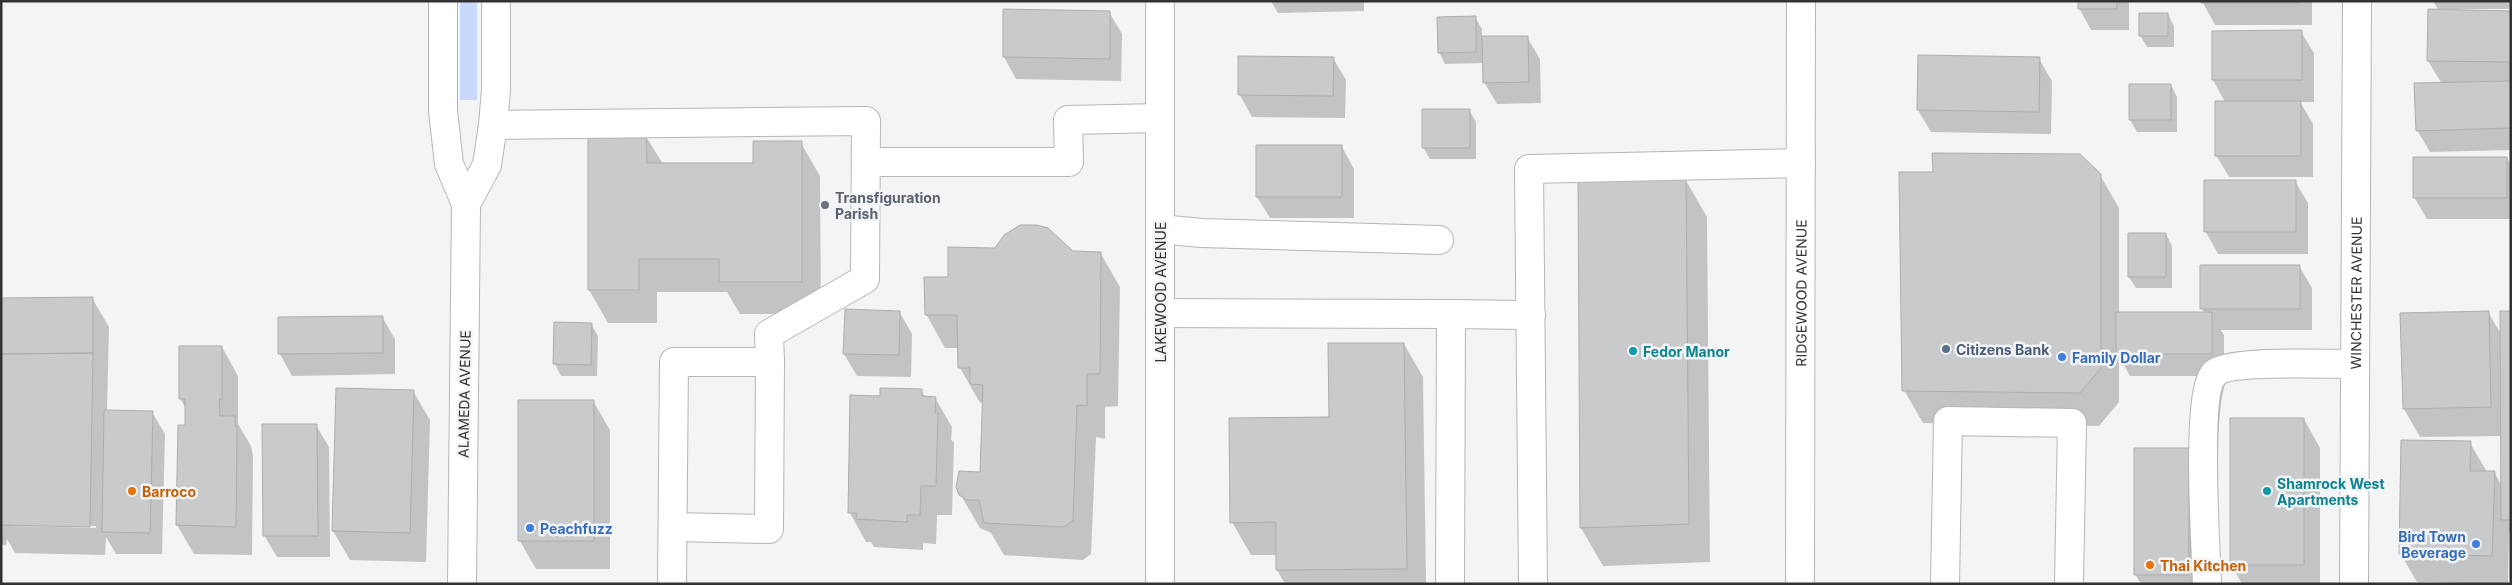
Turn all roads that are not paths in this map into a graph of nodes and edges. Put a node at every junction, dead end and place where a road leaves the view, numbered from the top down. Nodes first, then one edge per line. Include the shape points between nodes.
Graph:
1 (443, 1) edge
2 (496, 1) edge
3 (1160, 1) edge
4 (1801, 1) edge
5 (2356, 1) edge
6 (1160, 118) junction
7 (493, 124) junction
8 (866, 162) junction
9 (1801, 163) junction
10 (466, 204) junction
11 (1160, 230) junction
12 (1439, 240) dead end
13 (1160, 313) junction
14 (1451, 314) junction
15 (1531, 315) junction
16 (770, 362) junction
17 (2355, 364) junction
18 (674, 527) junction
19 (462, 584) edge
20 (672, 584) edge
21 (1160, 584) edge
22 (1450, 584) edge
23 (1533, 584) edge
24 (1800, 584) edge
25 (1945, 584) edge
26 (2069, 584) edge
27 (2207, 584) edge
28 (2354, 584) edge

1 - 10 street, ALAMEDA AVENUE via 443,111 448,156
2 - 7 street, ALAMEDA AVENUE
3 - 6 street, LAKEWOOD AVENUE
4 - 9 street, RIDGEWOOD AVENUE
5 - 17 street, WINCHESTER AVENUE
6 - 8 street via 1068,120 1069,162
6 - 11 street, LAKEWOOD AVENUE
7 - 8 street via 866,121
7 - 10 street, ALAMEDA AVENUE via 487,165
8 - 16 street via 865,279 769,334
9 - 15 street via 1529,169
9 - 24 street, RIDGEWOOD AVENUE
10 - 19 street, ALAMEDA AVENUE
11 - 12 street
11 - 13 street, LAKEWOOD AVENUE
13 - 14 street
13 - 21 street, LAKEWOOD AVENUE
14 - 15 street
14 - 22 street
15 - 23 street
16 - 18 street via 674,362
16 - 18 street via 769,529
17 - 27 street via 2236,366 2216,372 2208,384 2203,422
17 - 28 street, WINCHESTER AVENUE
18 - 20 street
25 - 26 street via 1948,421 2072,423

